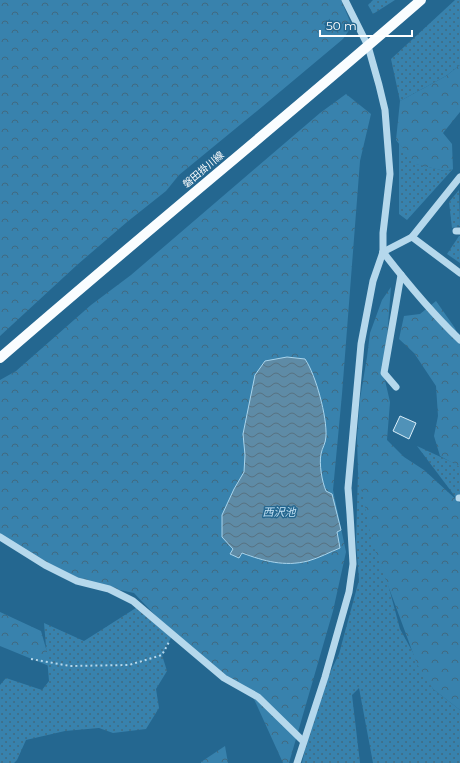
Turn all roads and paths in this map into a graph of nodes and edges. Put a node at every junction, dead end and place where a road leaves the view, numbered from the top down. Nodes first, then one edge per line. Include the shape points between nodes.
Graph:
1 (345, 0) edge
2 (421, 0) edge
3 (368, 46) junction
4 (459, 179) edge
5 (412, 237) junction
6 (383, 252) junction
7 (460, 273) edge
8 (401, 275) junction
9 (460, 340) edge
10 (0, 358) edge
11 (396, 387) dead end
12 (0, 537) edge
13 (173, 634) junction
14 (31, 659) dead end
15 (303, 741) junction
16 (297, 763) edge

1 - 3 street
2 - 3 main road, 磐田掛川線
3 - 6 street via 385,110 388,137 390,174
3 - 10 main road, 磐田掛川線 via 77,290
4 - 5 street
5 - 6 street
5 - 7 street
6 - 8 street
6 - 15 street via 373,281 361,344 348,488 353,564 349,592
8 - 9 street
8 - 11 street via 384,373
12 - 13 street via 45,566 77,581 109,589 133,601
13 - 14 path via 162,655 129,665 70,666
13 - 15 street via 224,678 258,697
15 - 16 street

